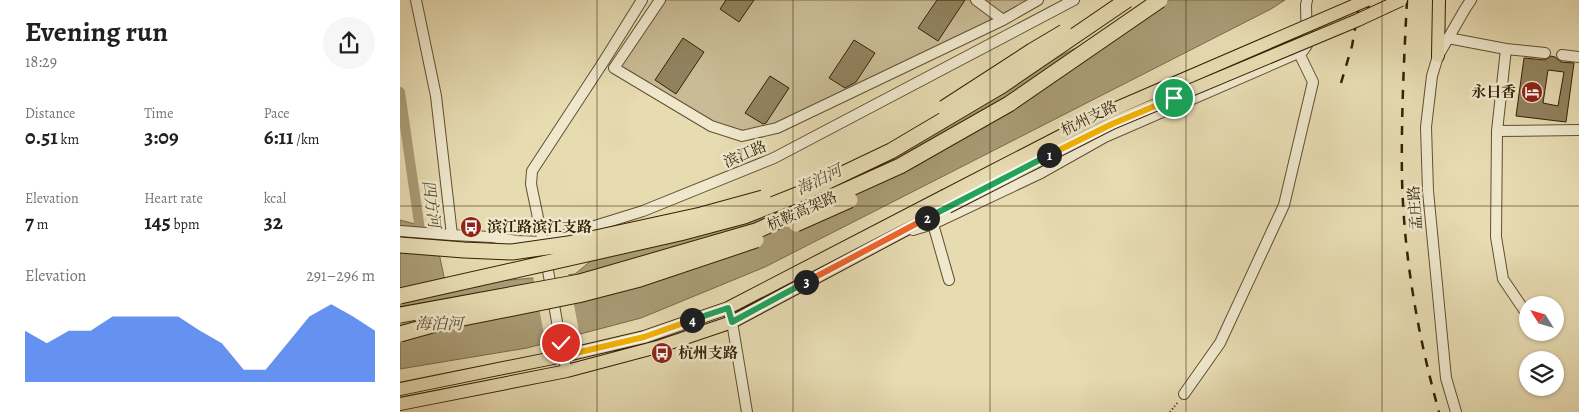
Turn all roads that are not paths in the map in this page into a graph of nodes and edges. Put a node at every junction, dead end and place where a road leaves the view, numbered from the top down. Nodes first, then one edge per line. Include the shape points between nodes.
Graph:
1 (416, 0) edge
2 (642, 0) edge
3 (660, 0) edge
4 (976, 0) edge
5 (1038, 0) edge
6 (1074, 0) edge
7 (1120, 0) edge
8 (1127, 0) edge
9 (1160, 0) edge
10 (1307, 0) edge
11 (1367, 0) edge
12 (1401, 0) edge
13 (1438, 0) edge
14 (1468, 3) edge
15 (1003, 20) junction
16 (1448, 38) junction
17 (1506, 49) junction
18 (1299, 53) junction
19 (1545, 53) dead end
20 (1562, 55) dead end
21 (1438, 56) junction
22 (1579, 57) edge
23 (1028, 90) junction
24 (1579, 130) edge
25 (1497, 131) junction
26 (946, 201) junction
27 (933, 224) junction
28 (400, 230) edge
29 (898, 234) junction
30 (452, 235) junction
31 (400, 245) edge
32 (544, 247) junction
33 (949, 280) dead end
34 (400, 296) edge
35 (1519, 303) edge
36 (728, 308) junction
37 (400, 315) edge
38 (732, 322) junction
39 (400, 334) edge
40 (563, 356) junction
41 (567, 371) junction
42 (400, 389) edge
43 (1184, 394) road end
44 (400, 404) edge
45 (747, 412) edge
46 (1456, 412) edge

1 - 30 street via 436,96
2 - 32 street via 532,171 531,184
3 - 15 street via 614,68 711,126 742,136 777,128
4 - 15 street
5 - 15 street
6 - 32 street, 滨江路 via 774,158
7 - 31 highway, bridge via 887,142 796,186 754,202 568,244 512,252
8 - 34 highway, 杭鞍高架路, bridge via 984,96 891,152 807,191 744,216 680,233
9 - 23 highway, 杭鞍高架路, bridge
10 - 18 street via 1307,45
11 - 26 main road, 杭州支路, bridge via 1105,113
12 - 26 main road, 杭州支路, bridge via 1112,124
13 - 21 main road
14 - 16 street, 孟庄路
16 - 17 street
16 - 21 street, 孟庄路
17 - 19 street
17 - 25 street
18 - 27 street via 1105,136 1041,173
18 - 43 street via 1313,82 1284,206 1220,343
20 - 22 street
21 - 46 street, 孟庄路 via 1432,76 1426,127 1428,191 1446,378
23 - 37 highway, 杭鞍高架路, bridge via 900,166 756,231 580,282
23 - 39 highway, bridge via 960,140 915,166 822,213 760,239 640,279
24 - 25 street
25 - 35 street via 1496,237 1503,279
26 - 29 main road, 杭州支路
26 - 36 main road, 杭州支路
27 - 29 street
27 - 33 street
28 - 30 street, 滨江路
29 - 38 main road, 杭州支路
30 - 32 street, 滨江路 via 492,237
32 - 40 street, bridge
36 - 38 street
36 - 40 main road, 杭州支路 via 644,337
38 - 41 main road, 杭州支路 via 661,346
38 - 45 street
40 - 41 street
40 - 42 main road, 杭州支路
41 - 44 main road, 杭州支路

